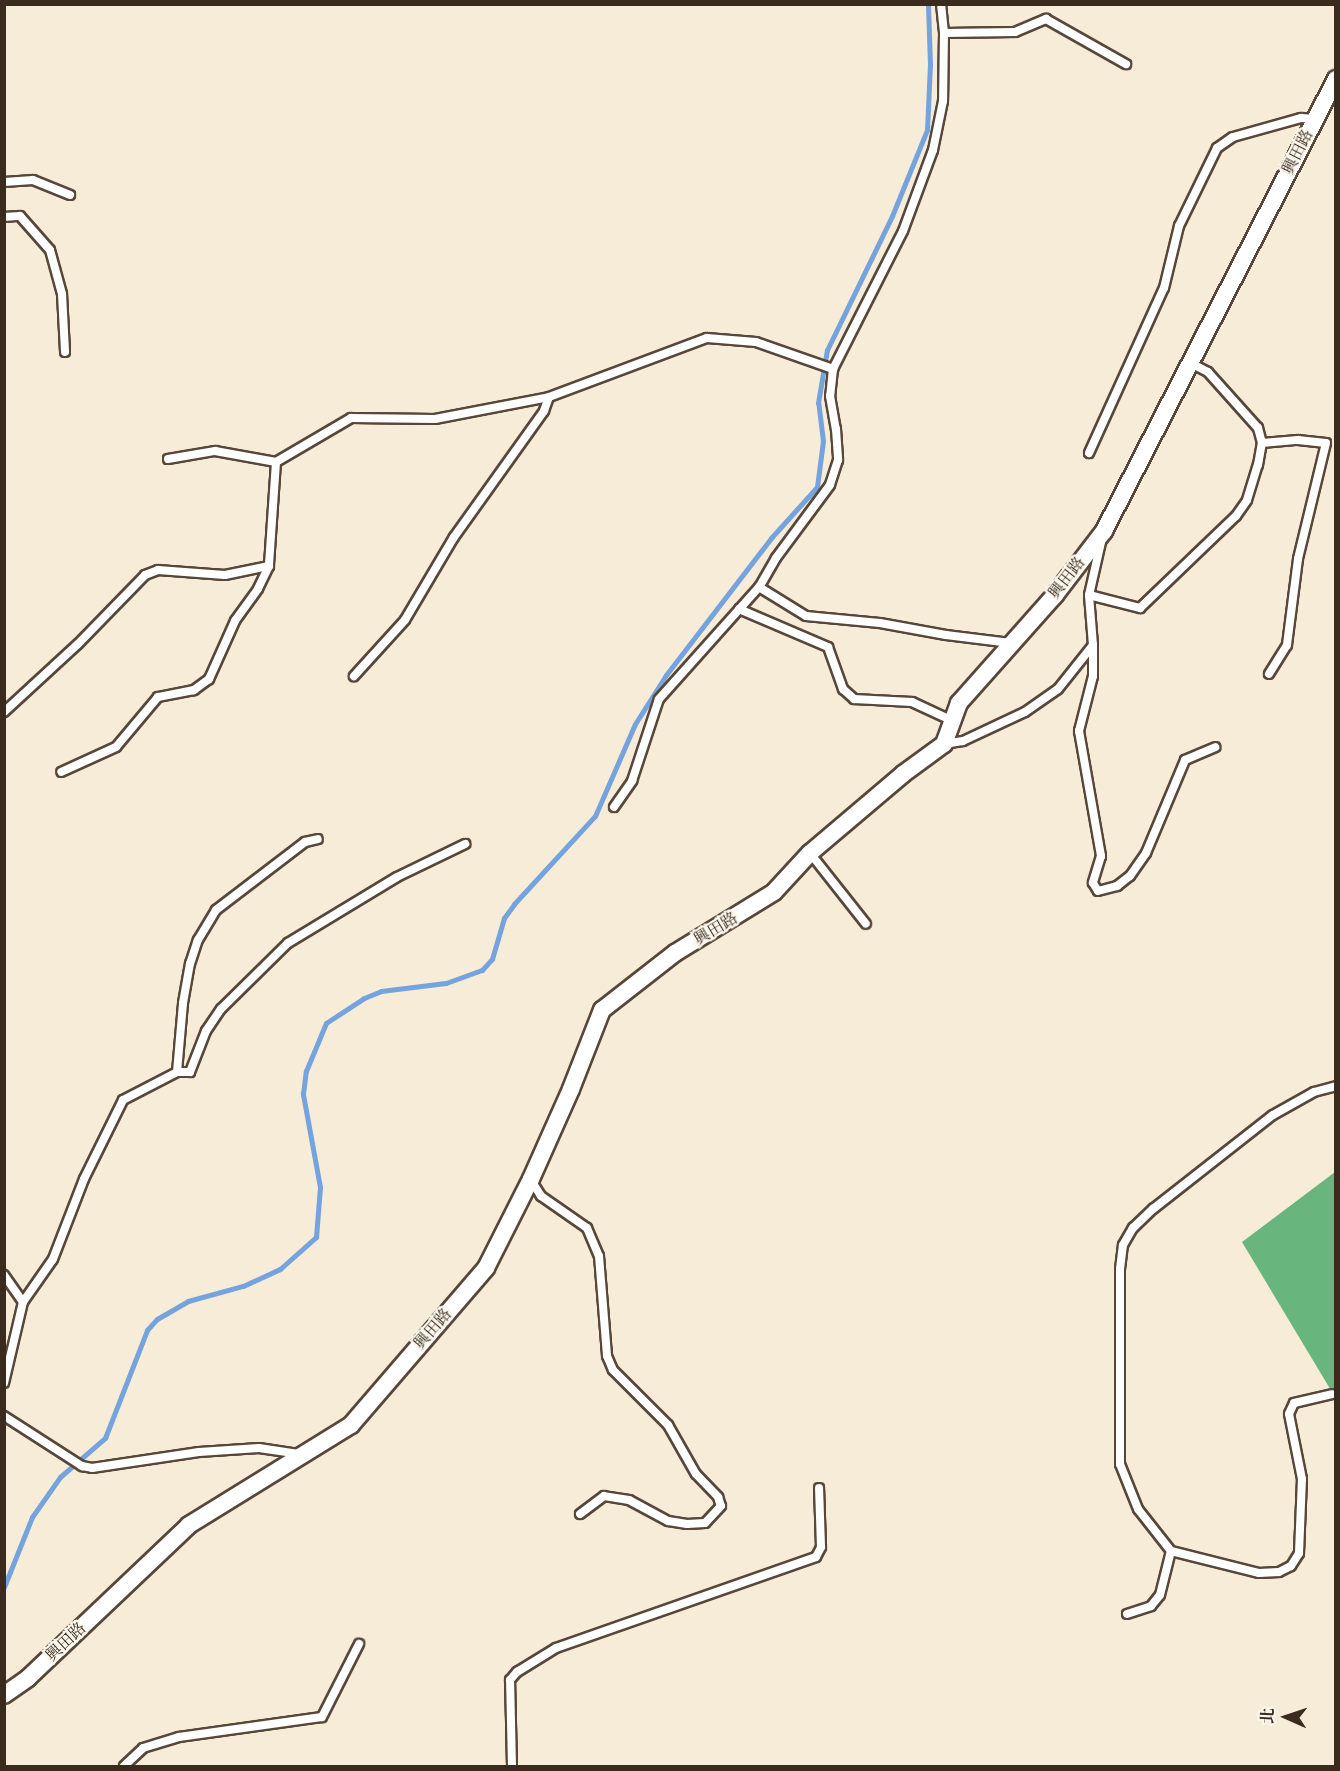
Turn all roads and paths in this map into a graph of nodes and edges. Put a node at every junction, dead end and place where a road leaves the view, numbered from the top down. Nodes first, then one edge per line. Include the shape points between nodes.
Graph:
1 (941, 4) edge
2 (944, 33) junction
3 (1126, 64) dead end
4 (1335, 79) edge
5 (1315, 119) junction
6 (4, 182) edge
7 (70, 195) dead end
8 (4, 217) edge
9 (65, 352) dead end
10 (1190, 363) junction
11 (833, 369) junction
12 (549, 397) junction
13 (1262, 444) junction
14 (1089, 453) dead end
15 (168, 459) dead end
16 (276, 462) junction
17 (1104, 531) junction
18 (269, 566) junction
19 (759, 587) junction
20 (1089, 595) junction
21 (739, 609) junction
22 (1011, 643) junction
23 (1093, 645) junction
24 (1269, 674) dead end
25 (354, 676) dead end
26 (4, 712) edge
27 (951, 720) junction
28 (944, 744) junction
29 (1215, 747) dead end
30 (61, 772) dead end
31 (614, 807) dead end
32 (318, 839) dead end
33 (465, 844) dead end
34 (810, 853) junction
35 (867, 924) dead end
36 (177, 1072) junction
37 (1335, 1086) edge
38 (531, 1179) junction
39 (4, 1275) edge
40 (23, 1302) junction
41 (4, 1383) edge
42 (1332, 1394) dead end
43 (4, 1416) edge
44 (304, 1455) junction
45 (819, 1488) dead end
46 (580, 1514) dead end
47 (1171, 1551) junction
48 (1127, 1614) dead end
49 (359, 1644) dead end
50 (4, 1695) edge
51 (124, 1767) edge
52 (512, 1767) edge

1 - 2 lane
2 - 3 lane via 1015,32 1046,19
2 - 11 lane via 943,101 933,150 903,231
4 - 5 street, 興田路
5 - 10 street, 興田路
5 - 14 lane via 1301,118 1233,137 1217,148 1179,226 1164,288
6 - 7 lane via 33,180
8 - 9 lane via 20,216 50,250 62,294
10 - 13 lane via 1223,386 1258,428
10 - 17 street, 興田路
11 - 12 lane via 756,342 707,338
11 - 19 lane via 830,396 837,460 830,485
12 - 16 lane via 435,419 351,418
12 - 25 lane via 544,411 454,537 405,620
13 - 20 lane via 1246,500 1236,516 1140,608
13 - 24 lane via 1298,440 1326,443 1298,559 1287,645
15 - 16 lane via 215,451
16 - 18 lane
17 - 20 lane
17 - 22 street, 興田路
18 - 26 lane via 225,575 158,570 144,575 78,644
18 - 30 lane via 258,589 234,621 209,678 194,690 158,697 116,747
19 - 21 lane
19 - 22 lane via 806,615
20 - 23 lane
21 - 27 lane via 828,647 843,689 854,699 912,702
21 - 31 lane via 659,699 632,781
22 - 27 street, 興田路 via 959,703
23 - 28 lane via 1058,689 1024,712 963,741
23 - 29 lane via 1094,676 1079,731 1101,856 1093,883 1098,891 1117,886 1130,876 1146,853 1185,760
27 - 28 street, 興田路
28 - 34 street, 興田路
32 - 36 lane via 305,842 216,910 198,940 190,964
33 - 36 lane via 397,877 288,943 221,1009 206,1031 190,1072
34 - 35 lane
34 - 38 street, 興田路 via 774,892 675,953 602,1010
36 - 40 lane via 123,1100 84,1179 53,1259
37 - 47 lane via 1314,1092 1274,1115 1153,1209 1133,1228 1123,1245 1120,1464 1138,1509
38 - 44 street, 興田路 via 486,1268 351,1425
38 - 46 lane via 541,1196 587,1228 599,1256 607,1356 613,1370 668,1425 696,1474 718,1497 721,1506 705,1523 687,1524 668,1521 629,1500 604,1496
39 - 40 lane
40 - 41 lane
42 - 47 lane via 1294,1403 1289,1414 1302,1479 1299,1553 1292,1566 1279,1572 1259,1573
43 - 44 lane via 82,1466 92,1468 249,1448
44 - 50 street, 興田路 via 189,1526 28,1678
45 - 52 lane via 821,1547 816,1557 556,1648 517,1672 510,1680
47 - 48 lane via 1160,1595 1151,1606
49 - 51 lane via 322,1717 179,1737 143,1748

